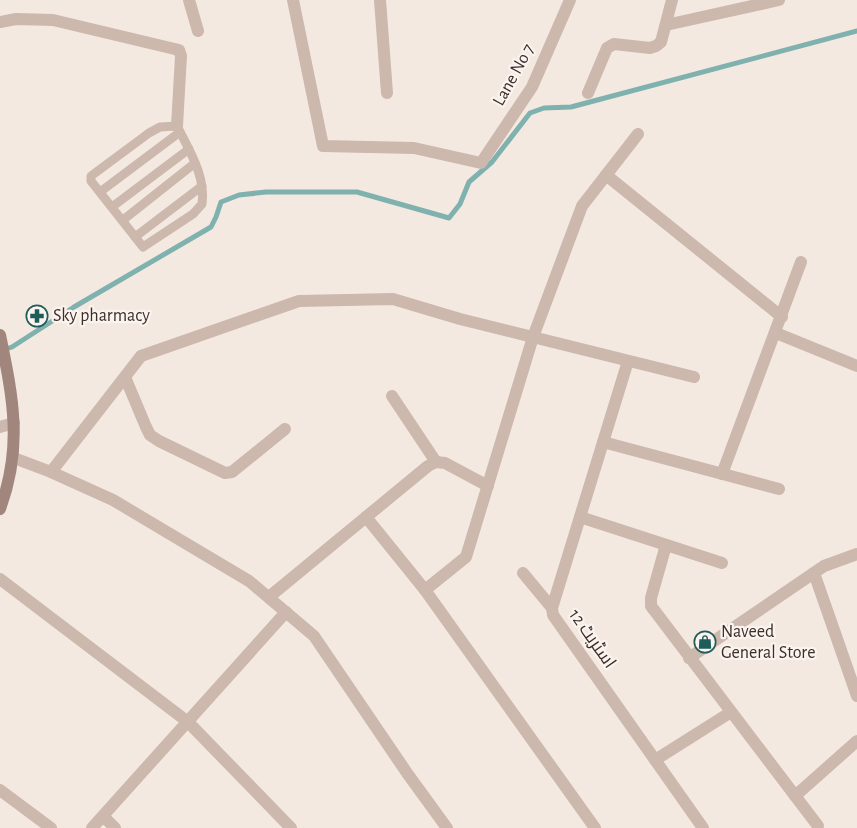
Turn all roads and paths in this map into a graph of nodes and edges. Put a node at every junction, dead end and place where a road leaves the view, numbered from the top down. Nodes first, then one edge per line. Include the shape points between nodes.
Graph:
1 (189, 0) edge
2 (293, 0) edge
3 (380, 0) edge
4 (570, 0) edge
5 (672, 0) edge
6 (779, 0) edge
7 (0, 22) edge
8 (666, 26) junction
9 (198, 31) dead end
10 (387, 93) dead end
11 (588, 93) dead end
12 (178, 129) junction
13 (638, 134) dead end
14 (189, 149) junction
15 (195, 164) junction
16 (606, 175) junction
17 (202, 186) junction
18 (100, 192) junction
19 (112, 207) junction
20 (123, 220) junction
21 (135, 237) junction
22 (801, 262) dead end
23 (782, 317) junction
24 (776, 333) junction
25 (0, 335) edge
26 (533, 337) junction
27 (628, 360) junction
28 (857, 366) edge
29 (125, 377) junction
30 (694, 377) dead end
31 (392, 396) dead end
32 (14, 423) junction
33 (0, 427) edge
34 (285, 429) dead end
35 (603, 442) junction
36 (14, 458) junction
37 (436, 462) junction
38 (51, 472) junction
39 (722, 474) junction
40 (488, 486) junction
41 (779, 489) dead end
42 (0, 509) edge
43 (366, 517) junction
44 (580, 518) junction
45 (666, 545) junction
46 (857, 554) edge
47 (722, 563) dead end
48 (814, 573) junction
49 (523, 574) dead end
50 (0, 579) edge
51 (426, 590) junction
52 (269, 598) junction
53 (552, 608) junction
54 (286, 612) junction
55 (690, 658) junction
56 (857, 696) edge
57 (730, 712) junction
58 (188, 722) junction
59 (857, 741) edge
60 (655, 760) junction
61 (0, 790) edge
62 (795, 796) junction
63 (103, 816) junction
64 (818, 826) dead end
65 (51, 828) edge
66 (92, 828) edge
67 (115, 828) edge
68 (291, 828) edge
69 (447, 828) edge
70 (595, 828) edge
71 (703, 828) edge

1 - 9 street
2 - 4 street, Lane No 7 via 323,146 414,148 481,163 532,87
3 - 10 street
5 - 8 street
6 - 8 street
7 - 12 street via 52,20 179,50
8 - 11 street via 661,42 656,46 610,45
12 - 14 lane
12 - 18 lane
12 - 18 lane via 160,127 91,176
13 - 16 street
14 - 15 lane
14 - 19 lane
15 - 17 lane
15 - 20 lane
16 - 23 street
16 - 26 street via 582,206
17 - 21 lane
17 - 21 lane via 202,204 193,214 145,246 141,246
18 - 19 lane
19 - 20 lane
20 - 21 lane
22 - 23 street
23 - 24 street
24 - 28 street
24 - 39 street
25 - 32 main road
26 - 27 street
26 - 29 street via 393,298 299,301 141,356
26 - 40 street
27 - 30 street
27 - 35 street, اسٹریٹ 12
29 - 34 street via 150,435 225,473 232,472
29 - 38 street
31 - 37 street
32 - 33 street
32 - 36 main road
35 - 39 street
35 - 44 street, اسٹریٹ 12
36 - 38 street
36 - 42 main road
37 - 40 street via 445,463
37 - 43 street
38 - 52 street via 113,500 249,580
39 - 41 street
40 - 51 street via 466,557
43 - 51 street
43 - 52 street
44 - 45 street
44 - 53 street, اسٹریٹ 12
45 - 47 street
45 - 55 street via 651,606
46 - 48 street
48 - 55 street
48 - 56 street
49 - 53 street
50 - 58 street
51 - 70 street
52 - 54 street
53 - 60 street, اسٹریٹ 12 via 554,616
54 - 58 street
54 - 69 street via 314,636
55 - 57 street
57 - 60 street
57 - 62 street
58 - 63 street
58 - 68 street
59 - 62 street
60 - 71 street, اسٹریٹ 12
61 - 65 street
62 - 64 street
63 - 66 street
63 - 67 street

